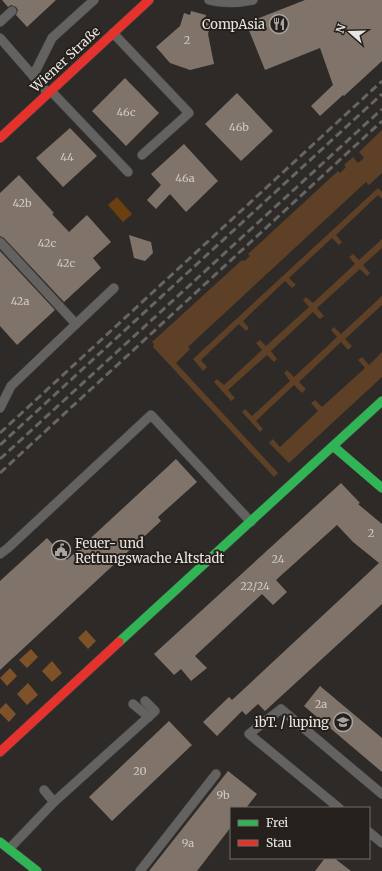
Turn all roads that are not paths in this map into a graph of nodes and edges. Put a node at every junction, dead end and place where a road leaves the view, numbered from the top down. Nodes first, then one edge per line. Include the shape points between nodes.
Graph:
1 (94, 0) edge
2 (149, 0) edge
3 (209, 0) edge
4 (253, 0) edge
5 (131, 3) dead end
6 (138, 10) junction
7 (12, 11) dead end
8 (0, 22) edge
9 (113, 33) junction
10 (0, 38) edge
11 (33, 76) junction
12 (50, 92) junction
13 (0, 138) edge
14 (142, 155) dead end
15 (128, 172) dead end
16 (0, 242) edge
17 (114, 288) dead end
18 (76, 324) junction
19 (382, 401) edge
20 (0, 408) edge
21 (333, 446) junction
22 (382, 488) edge
23 (251, 522) junction
24 (0, 554) edge
25 (145, 701) dead end
26 (133, 704) dead end
27 (149, 717) junction
28 (0, 752) edge
29 (216, 774) dead end
30 (44, 790) dead end
31 (382, 794) edge
32 (54, 802) junction
33 (338, 807) edge
34 (370, 833) edge
35 (0, 842) edge
36 (382, 843) edge
37 (9, 849) junction
38 (37, 871) edge
39 (140, 871) edge

1 - 11 lane via 52,38
2 - 6 main road, Wiener Straße
3 - 4 lane via 237,3
5 - 6 lane
6 - 9 main road, Wiener Straße
7 - 8 lane
9 - 12 main road, Wiener Straße
9 - 14 lane via 189,113
10 - 11 lane
11 - 12 lane
12 - 13 main road, Wiener Straße
12 - 15 lane
16 - 18 lane
17 - 18 lane
18 - 20 lane via 11,386
19 - 21 main road
21 - 22 main road
21 - 23 main road
23 - 24 lane via 151,415
23 - 28 main road
25 - 27 lane via 155,711
26 - 27 lane
27 - 32 lane
29 - 39 lane
30 - 32 lane
31 - 33 lane via 281,709 250,734
32 - 37 lane
34 - 36 lane
35 - 37 main road
37 - 38 main road

